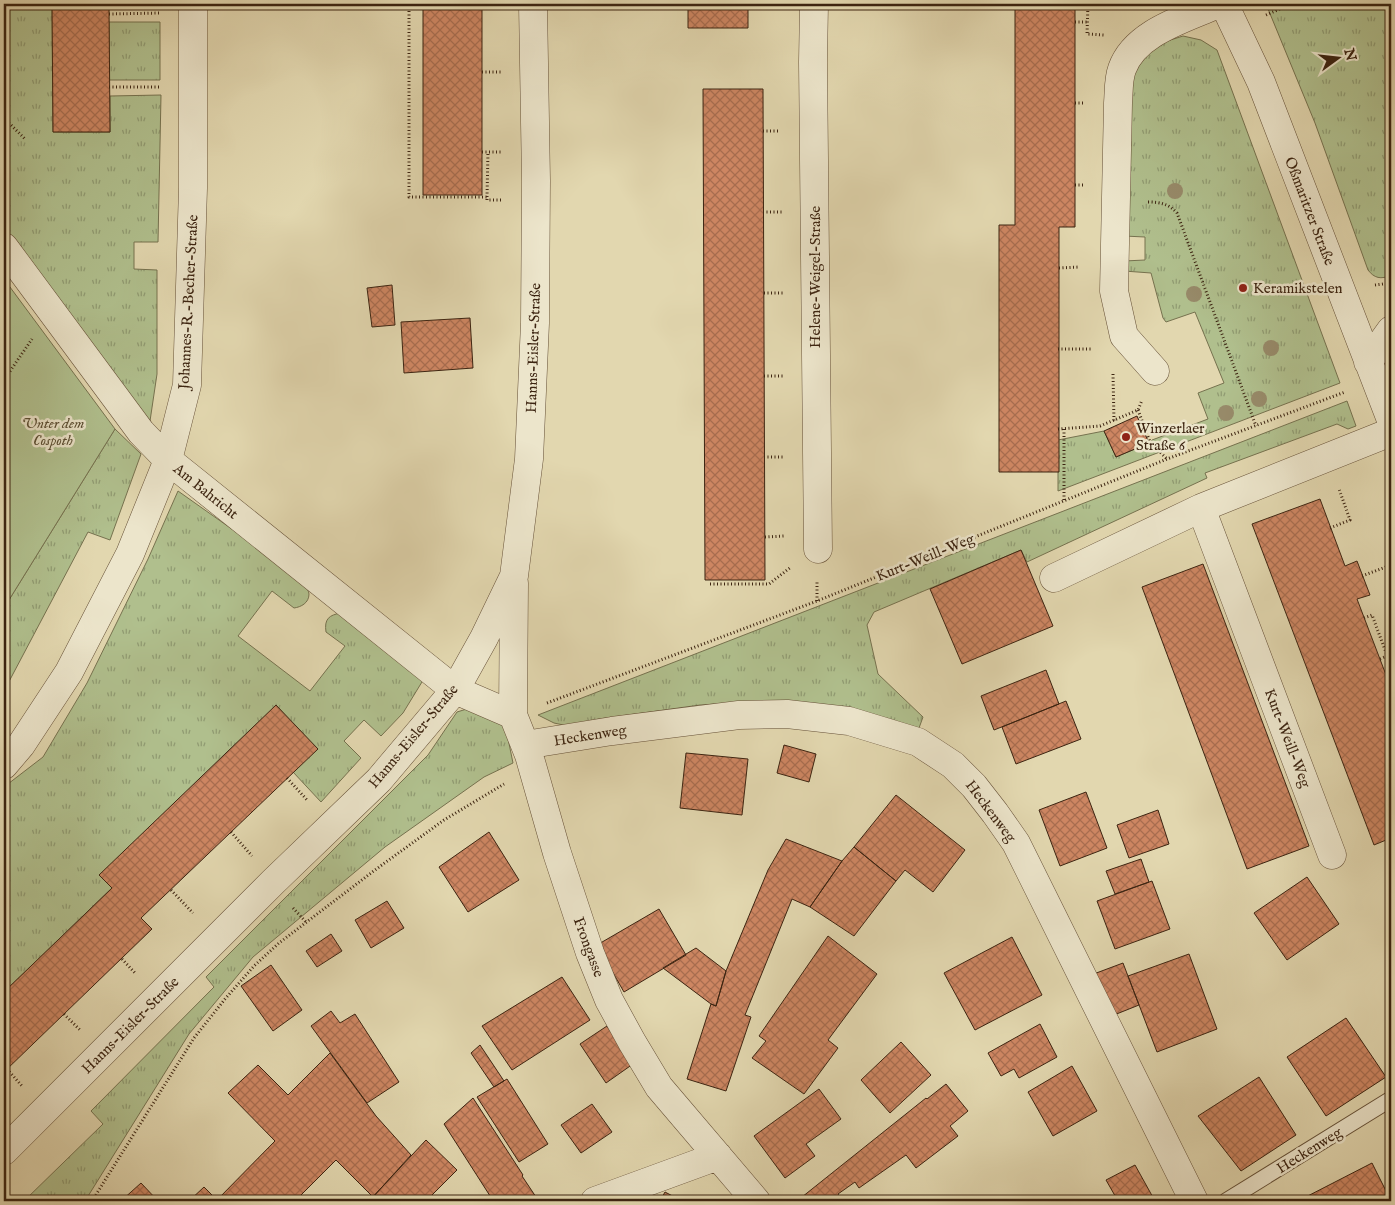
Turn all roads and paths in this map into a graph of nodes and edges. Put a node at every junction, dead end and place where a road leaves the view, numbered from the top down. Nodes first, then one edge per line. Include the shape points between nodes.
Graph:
1 (8, 4) edge
2 (193, 4) edge
3 (409, 4) edge
4 (533, 4) edge
5 (814, 4) edge
6 (1088, 4) edge
7 (1218, 4) edge
8 (1224, 4) edge
9 (1291, 4) edge
10 (166, 13) dead end
11 (109, 14) dead end
12 (1266, 16) dead end
13 (1074, 22) dead end
14 (1088, 22) junction
15 (1088, 34) dead end
16 (482, 72) dead end
17 (508, 72) dead end
18 (167, 87) dead end
19 (110, 88) dead end
20 (25, 139) dead end
21 (482, 152) dead end
22 (488, 152) junction
23 (508, 152) dead end
24 (487, 197) junction
25 (508, 200) dead end
26 (1116, 201) junction
27 (763, 212) dead end
28 (783, 212) dead end
29 (4, 247) edge
30 (764, 293) dead end
31 (783, 293) dead end
32 (1391, 330) edge
33 (35, 336) dead end
34 (1058, 349) dead end
35 (1095, 349) dead end
36 (1368, 362) junction
37 (1155, 371) dead end
38 (764, 376) dead end
39 (783, 376) dead end
40 (4, 380) edge
41 (1335, 396) dead end
42 (1391, 420) edge
43 (1256, 426) junction
44 (1064, 429) junction
45 (1058, 430) dead end
46 (1391, 432) edge
47 (764, 457) dead end
48 (793, 457) dead end
49 (1327, 458) junction
50 (1167, 459) junction
51 (168, 460) junction
52 (1064, 500) junction
53 (1201, 508) junction
54 (1330, 528) dead end
55 (793, 536) dead end
56 (765, 537) dead end
57 (818, 549) dead end
58 (1391, 565) edge
59 (514, 576) junction
60 (1362, 576) dead end
61 (1054, 578) dead end
62 (1364, 618) dead end
63 (1388, 656) junction
64 (1380, 659) dead end
65 (1391, 666) edge
66 (455, 690) junction
67 (514, 715) junction
68 (529, 757) junction
69 (4, 764) edge
70 (287, 778) dead end
71 (311, 804) dead end
72 (231, 832) dead end
73 (1332, 855) dead end
74 (255, 859) dead end
75 (171, 890) dead end
76 (286, 902) dead end
77 (196, 916) dead end
78 (306, 922) junction
79 (122, 959) dead end
80 (137, 975) dead end
81 (64, 1014) dead end
82 (85, 1036) dead end
83 (7, 1069) dead end
84 (28, 1092) dead end
85 (1391, 1099) edge
86 (4, 1151) edge
87 (718, 1156) junction
88 (92, 1201) edge
89 (595, 1201) edge
90 (756, 1201) edge
91 (1194, 1201) edge
92 (1226, 1201) edge

1 - 20 path via 8,122
2 - 51 street, Johannes-R.-Becher-Straße via 193,188 186,385
3 - 24 path via 409,197
4 - 59 street, Hanns-Eisler-Straße via 535,323 529,459
5 - 57 street, Helene-Weigel-Straße
6 - 14 path
7 - 26 street via 1150,35 1126,61 1120,78 1118,103
8 - 36 street, Oßmaritzer Straße via 1261,82
9 - 12 path
10 - 11 path
13 - 14 path
14 - 15 path
16 - 17 path
18 - 19 path
21 - 22 path
22 - 23 path
22 - 24 path
24 - 25 path via 487,200
26 - 37 street via 1114,291 1124,336
26 - 43 path via 1157,202 1177,213
27 - 28 path
29 - 51 street, Am Bahricht via 141,432
30 - 31 path
32 - 36 street
33 - 40 path
34 - 35 path
36 - 42 street, Oßmaritzer Straße
38 - 39 path
41 - 43 path, Kurt-Weill-Weg
43 - 50 path, Kurt-Weill-Weg
44 - 45 path
44 - 50 path via 1100,426 1138,410 1150,442
44 - 52 path
46 - 49 street
47 - 48 path
49 - 53 street
49 - 54 path via 1350,520
50 - 52 path, Kurt-Weill-Weg
51 - 66 street, Am Bahricht
51 - 69 street, Johannes-R.-Becher-Straße via 130,554 69,672 21,745
52 - 67 path, Kurt-Weill-Weg via 817,601
53 - 61 street
53 - 73 street, Kurt-Weill-Weg
55 - 56 path
58 - 60 path
59 - 66 street, Hanns-Eisler-Straße
59 - 67 street
62 - 63 path via 1372,615
63 - 64 path
63 - 65 path
66 - 67 street
66 - 86 street, Hanns-Eisler-Straße via 379,780
67 - 68 street, Frongasse
68 - 78 path via 495,789 444,820
68 - 87 street, Frongasse via 573,904 609,1000 660,1087
68 - 91 street, Heckenweg via 560,739 674,723 787,714 857,723 918,742 953,765 974,786 1016,844
70 - 71 path
72 - 74 path
75 - 77 path
76 - 78 path
78 - 88 path via 254,966 194,1038
79 - 80 path
81 - 82 path
83 - 84 path
85 - 92 lane, Heckenweg
87 - 89 street
87 - 90 street, Frongasse

